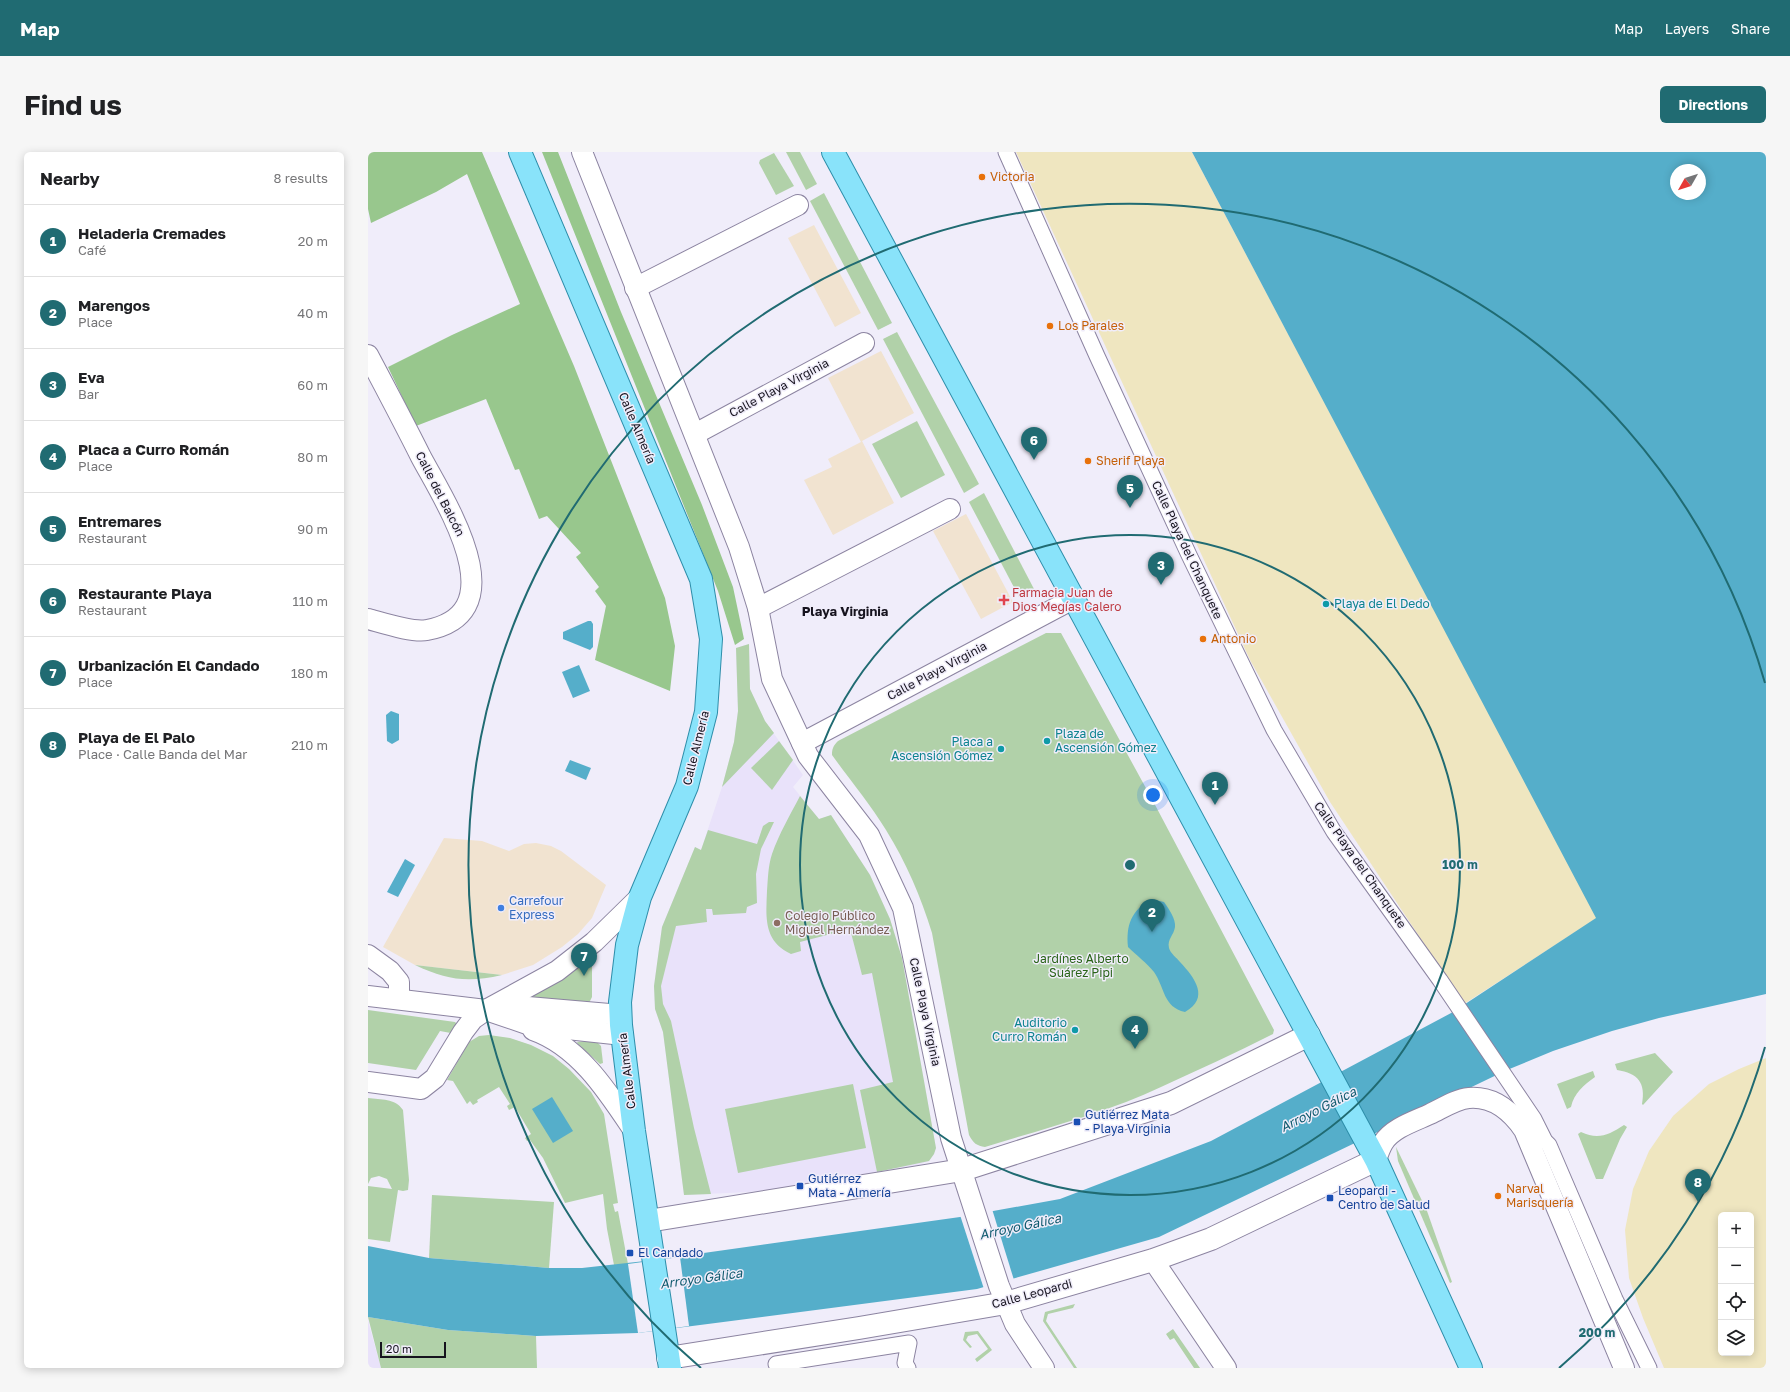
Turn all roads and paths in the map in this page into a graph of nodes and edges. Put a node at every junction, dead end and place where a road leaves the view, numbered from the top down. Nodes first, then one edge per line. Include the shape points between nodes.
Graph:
1 (520, 152) edge
2 (833, 152) edge
3 (1006, 152) edge
4 (586, 153) edge
5 (798, 205) dead end
6 (636, 288) junction
7 (864, 343) dead end
8 (368, 355) edge
9 (695, 434) junction
10 (950, 509) dead end
11 (1072, 599) junction
12 (758, 608) junction
13 (368, 620) edge
14 (802, 743) junction
15 (640, 897) junction
16 (368, 955) edge
17 (368, 996) edge
18 (400, 998) junction
19 (486, 1010) junction
20 (622, 1025) junction
21 (1309, 1035) junction
22 (368, 1082) edge
23 (634, 1130) junction
24 (1376, 1160) junction
25 (962, 1170) junction
26 (648, 1222) junction
27 (1153, 1260) junction
28 (1004, 1297) junction
29 (669, 1363) edge
30 (779, 1368) edge
31 (908, 1368) edge
32 (1044, 1368) edge
33 (1226, 1368) edge
34 (1471, 1368) edge
35 (1624, 1368) edge
36 (1649, 1368) edge

1 - 15 main road, Calle Almería via 701,579 710,631 706,712 687,786
2 - 11 main road
3 - 36 street, Calle Playa del Chanquete via 1189,555 1274,730 1328,823 1409,935 1534,1119 1549,1145 1614,1299
4 - 6 street, Calle Playa Virginia
5 - 6 street
6 - 9 street, Calle Playa Virginia
7 - 9 street, Calle Playa Virginia
8 - 13 street, Calle del Balcón via 458,526 469,557 472,585 468,605 452,622 426,630
9 - 12 street, Calle Playa Virginia via 739,547
10 - 12 street
11 - 14 street, Calle Playa Virginia
11 - 21 main road
12 - 14 street, Calle Playa Virginia via 772,679
14 - 25 street, Calle Playa Virginia via 815,766 869,835 903,908 951,1138
15 - 19 street via 594,942 557,971
15 - 20 main road, Calle Almería via 627,946 620,1002
16 - 18 street via 390,971 399,982
17 - 18 street
18 - 19 street
19 - 20 street via 530,1025
19 - 22 street via 473,1019 435,1078 421,1089
19 - 23 street via 506,1022 548,1035 574,1054 609,1094
20 - 23 main road, Calle Almería
21 - 24 main road
21 - 25 street via 1171,1103
23 - 26 main road, Calle Almería
24 - 27 street, Calle Leopardi via 1211,1239
24 - 34 main road
24 - 35 street via 1384,1142 1395,1132 1469,1098 1488,1100 1501,1105 1515,1116 1524,1130
25 - 26 street
25 - 28 street, Calle Playa Virginia
26 - 29 main road, Calle Almería
27 - 28 street, Calle Leopardi
27 - 33 street
28 - 29 street, Calle Leopardi via 859,1328
28 - 32 street, Calle Playa Virginia via 1015,1324
30 - 31 street via 776,1364 909,1343 905,1363

